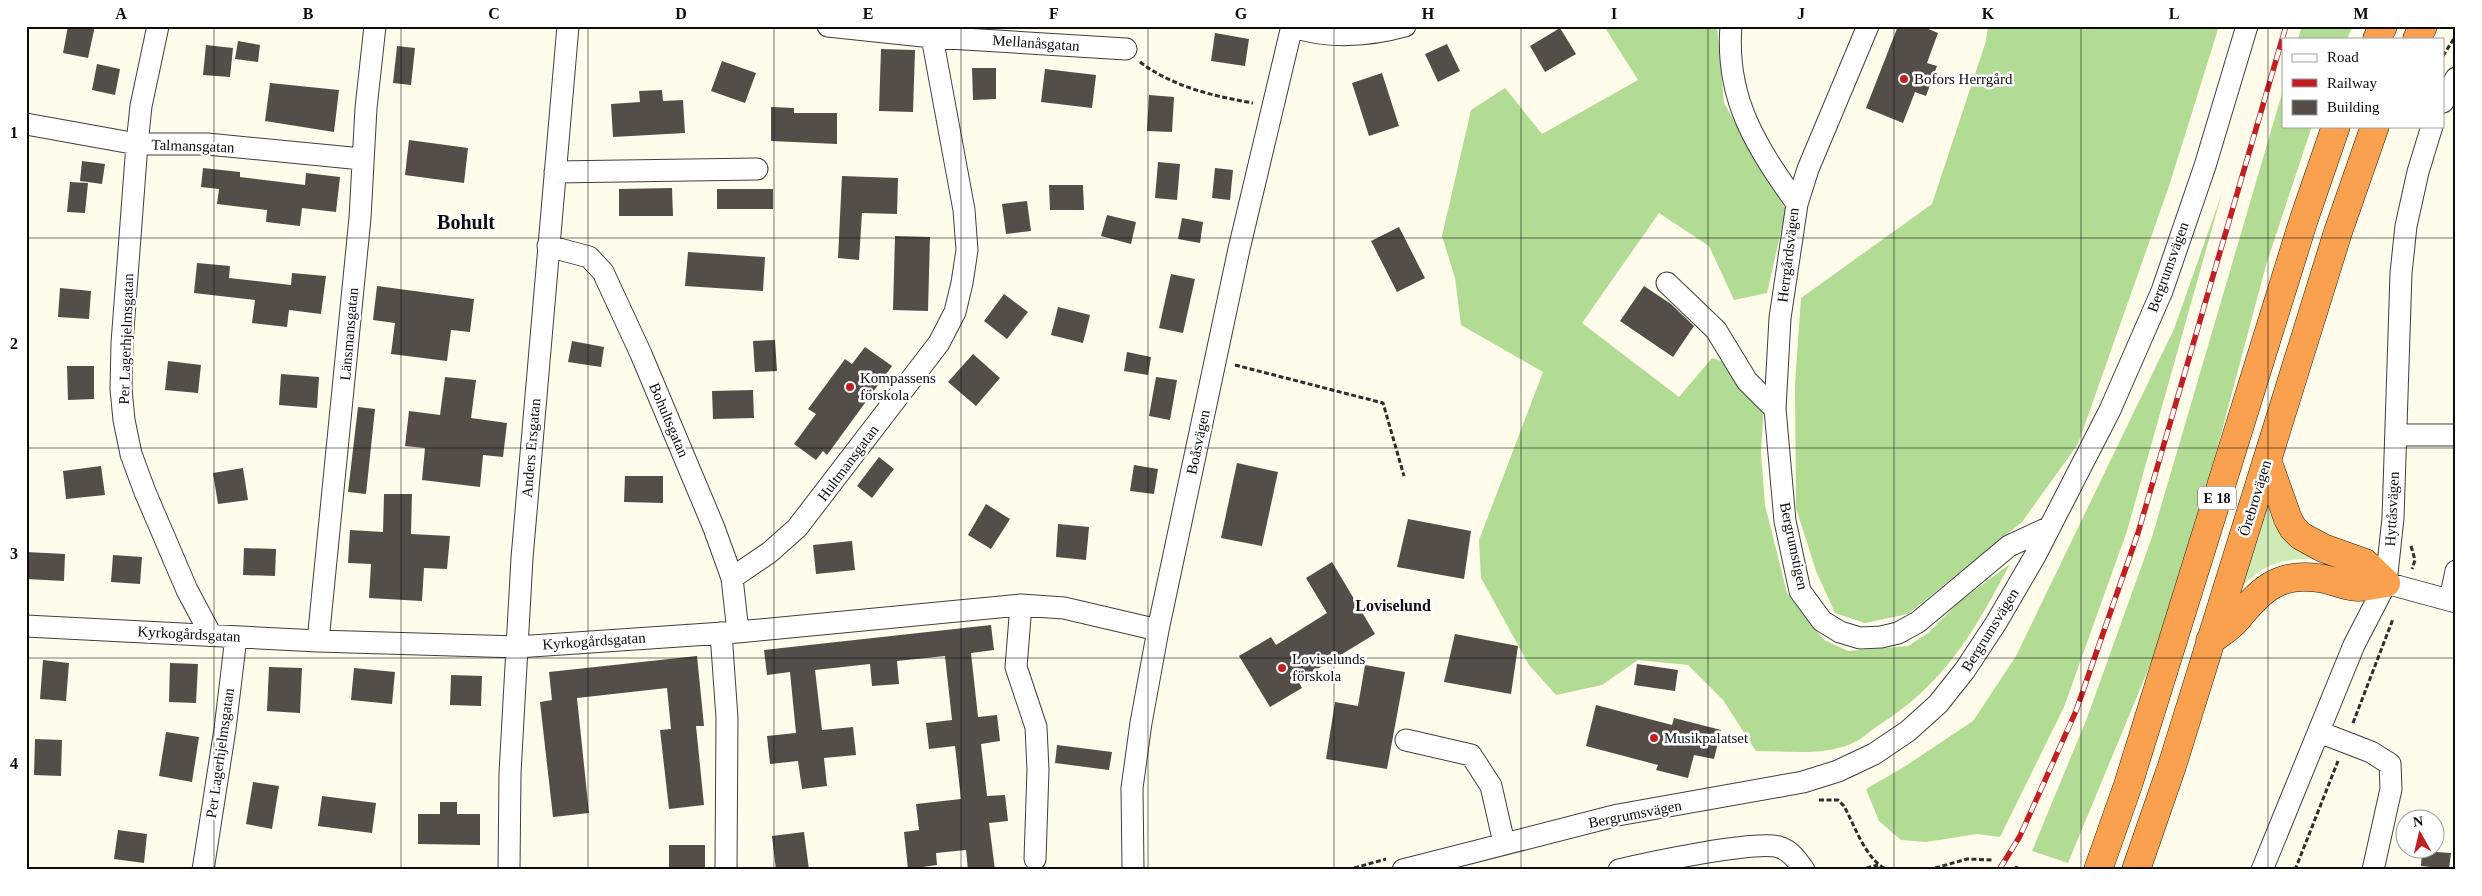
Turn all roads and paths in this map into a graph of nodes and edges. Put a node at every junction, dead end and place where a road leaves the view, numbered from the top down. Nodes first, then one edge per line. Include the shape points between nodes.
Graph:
1 (158, 26) edge
2 (374, 26) edge
3 (568, 26) edge
4 (828, 26) edge
5 (1292, 26) edge
6 (1405, 26) edge
7 (1731, 26) edge
8 (1868, 26) edge
9 (2247, 26) edge
10 (2383, 26) edge
11 (2423, 26) edge
12 (2456, 35) edge
13 (932, 37) junction
14 (2377, 38) edge
15 (2417, 38) edge
16 (1126, 49) joint
17 (2444, 54) edge
18 (2456, 78) edge
19 (2444, 100) edge
20 (1273, 107) junction
21 (26, 124) edge
22 (2335, 128) edge
23 (2374, 128) edge
24 (2431, 128) edge
25 (137, 144) junction
26 (362, 159) junction
27 (757, 169) dead end
28 (555, 172) junction
29 (1797, 204) junction
30 (548, 246) junction
31 (1667, 283) dead end
32 (1233, 365) dead end
33 (1775, 409) junction
34 (2396, 435) junction
35 (2456, 435) edge
36 (2267, 460) junction
37 (1404, 476) dead end
38 (2050, 527) junction
39 (2410, 543) dead end
40 (2456, 571) edge
41 (732, 578) junction
42 (2395, 586) junction
43 (2453, 601) edge
44 (1021, 605) junction
45 (26, 626) edge
46 (1158, 630) junction
47 (729, 632) junction
48 (211, 635) junction
49 (236, 637) junction
50 (318, 641) junction
51 (2210, 641) junction
52 (517, 647) junction
53 (2319, 732) junction
54 (1406, 740) dead end
55 (2346, 741) junction
56 (1838, 800) dead end
57 (1504, 843) junction
58 (1035, 859) dead end
59 (1994, 860) dead end
60 (1447, 864) edge
61 (1878, 865) junction
62 (1135, 867) edge
63 (2016, 867) dead end
64 (202, 870) edge
65 (509, 870) edge
66 (726, 870) edge
67 (1403, 870) edge
68 (1619, 870) edge
69 (1804, 870) edge
70 (1859, 870) edge
71 (1888, 870) edge
72 (1928, 870) edge
73 (2022, 870) edge
74 (2098, 870) edge
75 (2136, 870) edge
76 (2262, 870) edge
77 (2295, 870) edge
78 (2373, 870) edge

1 - 25 street, Per Lagerhjelmsgatan via 141,106
2 - 26 street, Länsmansgatan
3 - 28 street, Anders Ersgatan
4 - 13 street, Mellanåsgatan
5 - 6 street via 1360,35
5 - 20 street, Boåsvägen
7 - 29 street, Herrgårdsvägen via 1729,51 1739,105 1752,136
8 - 29 street via 1808,169
9 - 38 street, Bergrumsvägen via 2205,166 2162,291 2110,410
10 - 14 highway
11 - 15 highway
12 - 17 path
13 - 16 street, Mellanåsgatan
13 - 41 street, Hultmansgatan via 964,210 967,250 955,312 939,343 797,528 770,552
16 - 20 path via 1146,67 1197,91
18 - 19 street
20 - 46 street, Boåsvägen via 1239,249
21 - 25 street, Talmansgatan
22 - 74 highway, E 18
23 - 36 highway, Örebrovägen / E 18 via 2338,232
24 - 34 street, Hyttåsvägen via 2418,172 2405,236
25 - 26 street, Talmansgatan via 207,144
25 - 48 street, Per Lagerhjelmsgatan via 122,343 124,420 130,454 145,492 187,590
26 - 50 street, Länsmansgatan via 360,218
27 - 28 street
28 - 30 street, Anders Ersgatan
29 - 33 street, Herrgårdsvägen via 1780,318
30 - 41 street, Bohultsgatan via 589,257 603,272 684,455
30 - 52 street, Anders Ersgatan
31 - 33 street via 1716,330 1747,381
32 - 37 path via 1383,403
33 - 38 street, Bergrumstigen via 1785,521 1800,591 1822,621 1840,632 1860,638 1898,633 1918,622 2010,546
34 - 35 street
34 - 42 street, Hyttåsvägen
36 - 42 highway via 2288,519 2301,536 2323,548 2365,563
36 - 51 highway, Örebrovägen / E 18
38 - 57 street, Bergrumsvägen via 1996,623 1960,677 1938,704 1908,731 1874,754 1838,771 1802,782 1618,814
39 - 42 path via 2414,560
40 - 43 street
41 - 47 street, Bohultsgatan
42 - 43 street
42 - 51 highway via 2358,587 2318,578 2281,580 2260,592 2237,620
42 - 53 street, Hyttåsvägen via 2354,645
42 - 55 path
44 - 46 street, Kyrkogårdsgatan via 1064,608
44 - 47 street, Kyrkogårdsgatan
44 - 58 street via 1016,667 1036,727
45 - 48 street, Kyrkogårdsgatan
46 - 62 street, Boåsvägen via 1140,723 1132,788
47 - 52 street, Kyrkogårdsgatan
47 - 66 street, Bohultsgatan
48 - 49 street, Kyrkogårdsgatan
49 - 50 street, Kyrkogårdsgatan
49 - 64 street, Per Lagerhjelmsgatan
50 - 52 street, Kyrkogårdsgatan
51 - 75 highway, Örebrovägen / E 18
52 - 65 street, Anders Ersgatan
53 - 55 street
53 - 76 street, Hyttåsvägen
54 - 57 street via 1471,755 1491,786
55 - 77 path
55 - 78 street via 2390,764 2391,789
56 - 61 path
57 - 60 street, Bergrumsvägen
59 - 72 path via 1967,859
60 - 67 street, Bergrumsvägen
61 - 70 path
61 - 71 path
63 - 73 path
68 - 69 street via 1754,846 1778,847 1794,855

